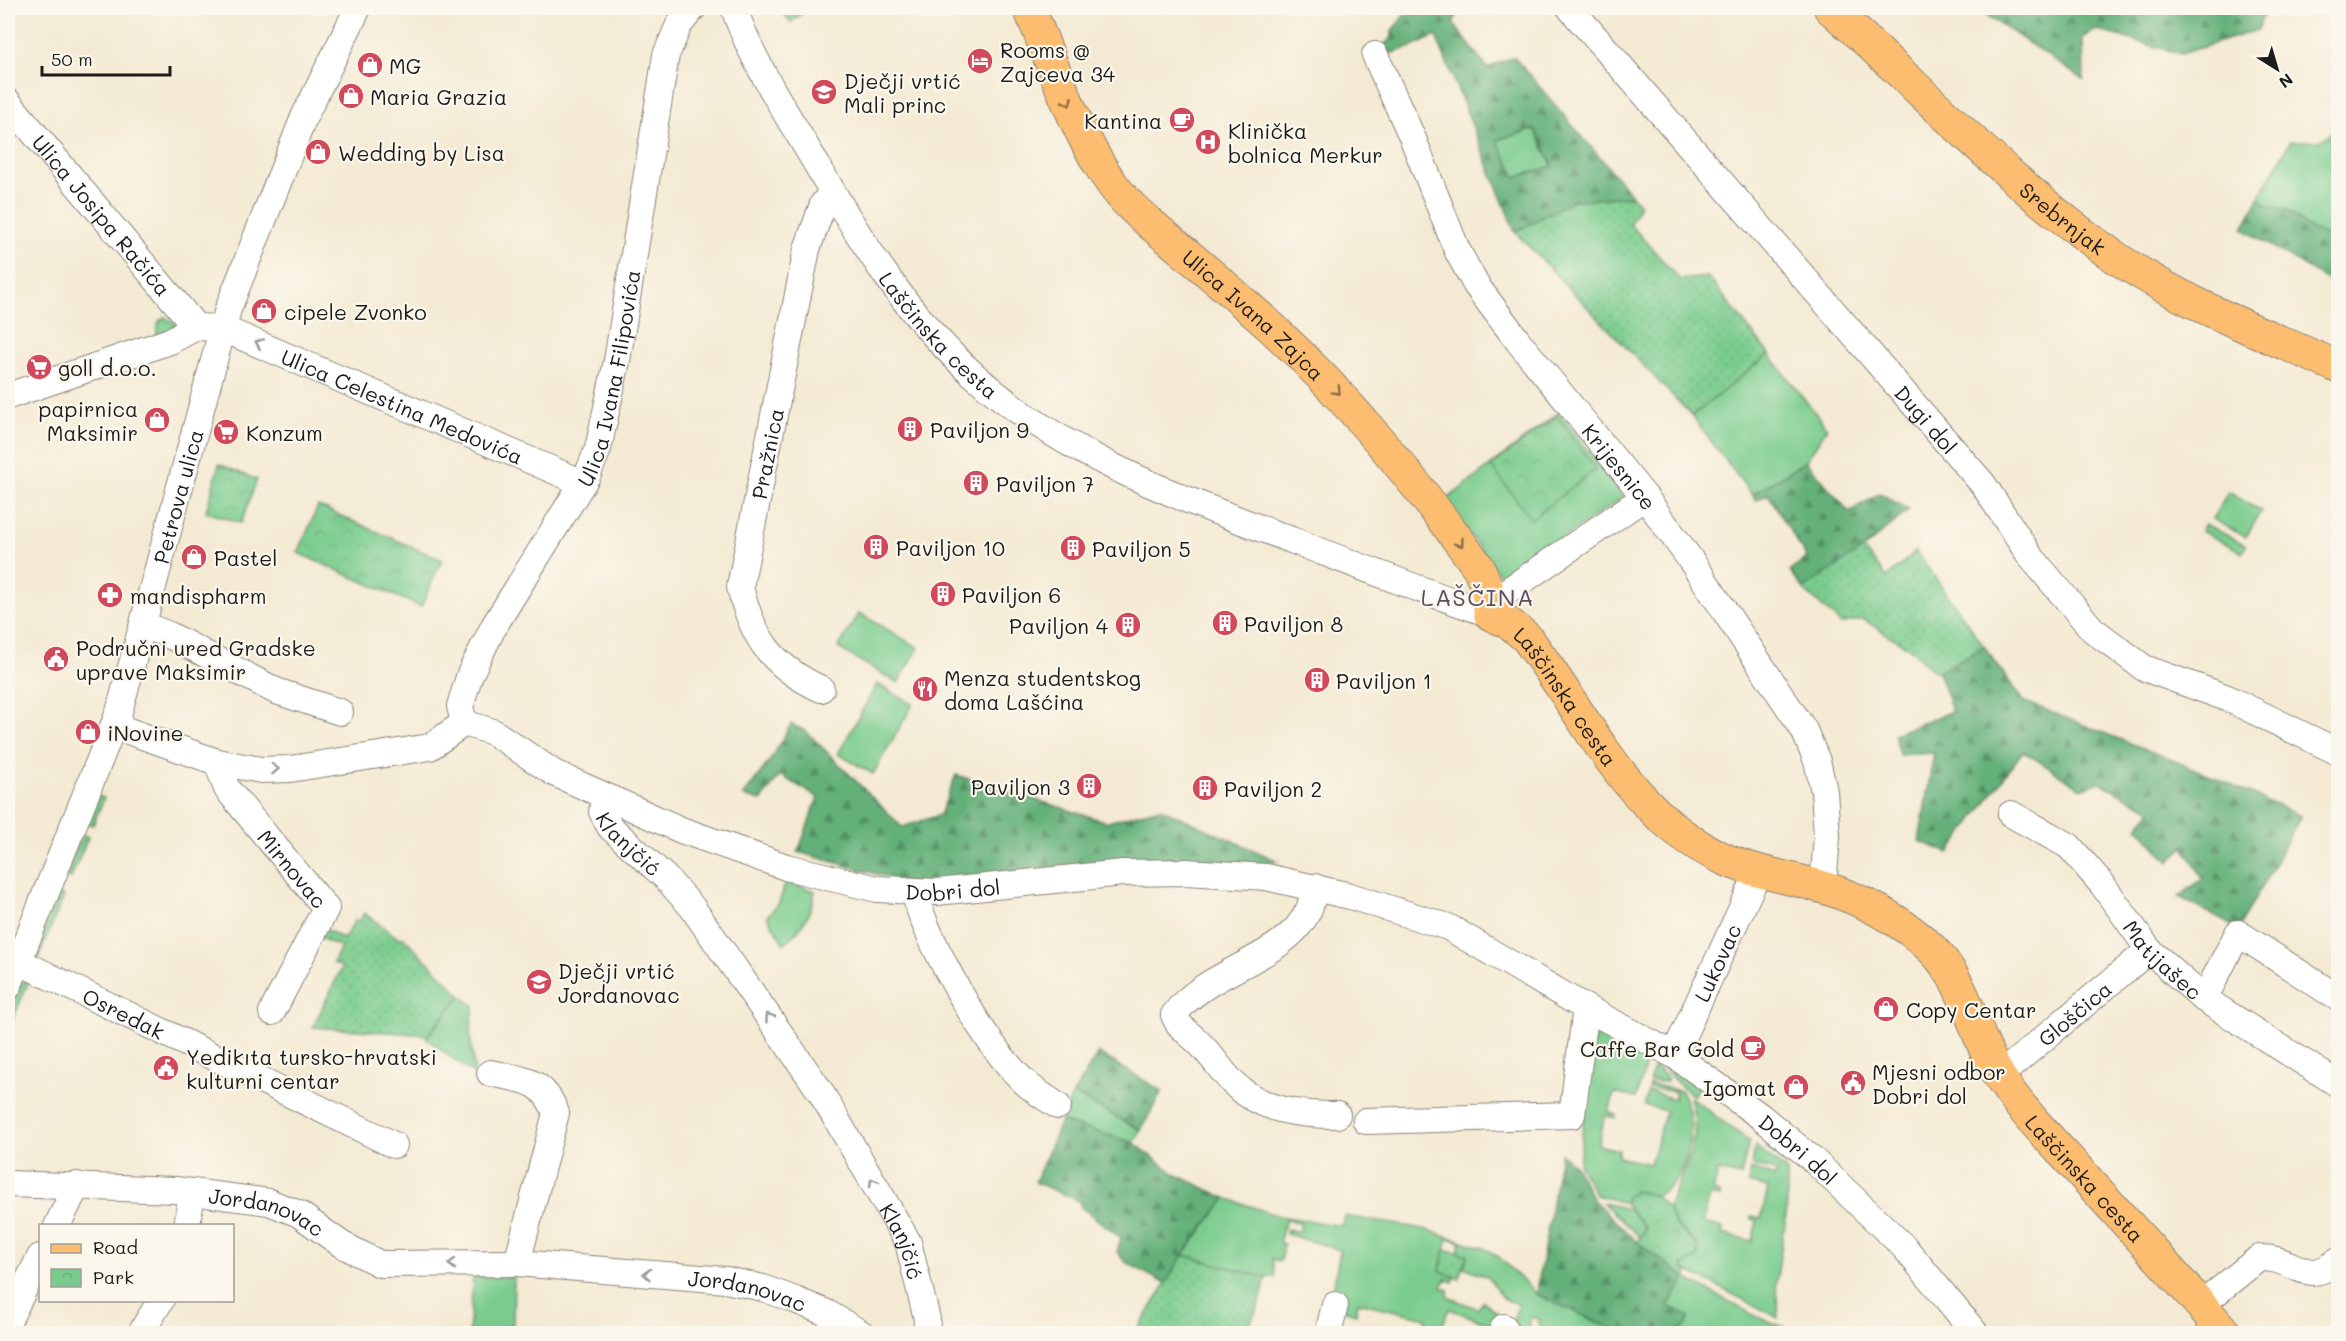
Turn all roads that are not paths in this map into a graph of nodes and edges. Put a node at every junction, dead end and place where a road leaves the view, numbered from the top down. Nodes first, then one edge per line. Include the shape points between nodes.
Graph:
1 (358, 8) edge
2 (693, 8) edge
3 (734, 8) edge
4 (1029, 8) edge
5 (1570, 8) edge
6 (1830, 8) edge
7 (1375, 55) dead end
8 (8, 102) edge
9 (832, 192) junction
10 (196, 327) junction
11 (221, 328) junction
12 (2338, 367) edge
13 (8, 396) edge
14 (583, 483) junction
15 (1645, 497) junction
16 (1490, 614) junction
17 (143, 625) junction
18 (821, 689) dead end
19 (340, 712) dead end
20 (464, 723) junction
21 (114, 726) junction
22 (2338, 752) edge
23 (217, 762) junction
24 (604, 798) junction
25 (2011, 814) dead end
26 (1759, 871) junction
27 (1315, 887) junction
28 (1823, 887) junction
29 (914, 892) junction
30 (2149, 950) junction
31 (18, 961) junction
32 (8, 987) edge
33 (2338, 998) edge
34 (2204, 999) junction
35 (1586, 1008) junction
36 (272, 1012) dead end
37 (1674, 1055) junction
38 (490, 1073) dead end
39 (1999, 1076) junction
40 (2338, 1084) edge
41 (1058, 1106) dead end
42 (1337, 1114) dead end
43 (1366, 1121) dead end
44 (394, 1144) dead end
45 (8, 1184) edge
46 (78, 1185) junction
47 (192, 1192) junction
48 (58, 1224) edge
49 (187, 1224) edge
50 (39, 1259) edge
51 (2338, 1260) edge
52 (517, 1263) junction
53 (159, 1302) edge
54 (1335, 1305) dead end
55 (2201, 1305) junction
56 (8, 1321) edge
57 (141, 1333) edge
58 (862, 1334) edge
59 (926, 1334) edge
60 (1328, 1334) edge
61 (1976, 1334) edge
62 (2226, 1334) edge

1 - 11 street, Petrova ulica via 292,146
2 - 14 street, Ulica Ivana Filipovića via 679,25 666,55 607,417
3 - 9 street, Laščinska cesta via 754,59
4 -> 16 main road, Ulica Ivana Zajca via 1080,128 1117,190 1270,327 1356,411 1479,568 1487,588
5 - 22 street, Dugi dol via 1983,484 2030,556 2093,630 2144,668 2227,698
6 - 12 main road, Srebrnjak via 2044,202 2118,259 2191,301
7 - 15 street, Krijesnice via 1457,250 1476,285
8 - 10 street, Ulica Josipa Račića
9 - 16 street, Laščinska cesta via 879,268 912,310 975,376 1038,425 1147,485
9 - 18 street, Pražnica via 822,204 807,249 741,587 758,639 775,660
10 - 11 street
10 - 13 street via 170,341
14 -> 11 street, Ulica Celestina Medovića
11 - 17 street, Petrova ulica
14 - 20 street, Ulica Ivana Filipovića via 494,626 470,674 460,706
15 - 16 street via 1506,592
15 - 28 street, Krijesnice via 1804,730 1824,791 1827,836
16 - 26 main road, Laščinska cesta via 1526,637 1608,759 1654,812 1706,849
17 - 19 street via 276,691
17 - 21 street, Petrova ulica
23 -> 20 street via 250,769 290,769 430,747
20 - 24 street, Klanjčić via 494,732 554,773
21 - 23 street
21 - 31 street, Petrova ulica
23 - 36 street, Mirnovac via 227,789 326,908
24 - 29 street, Dobri dol via 786,867 877,889
59 -> 24 street, Klanjčić via 927,1319 908,1242 820,1091 679,891 610,827 602,812
25 - 30 street, Matijašec via 2069,846
26 - 28 main road, Laščinska cesta
26 - 37 street, Lukovac
27 - 29 street, Dobri dol via 1266,877 1134,873
27 - 35 street, Dobri dol via 1448,927
27 - 42 street via 1309,910 1295,929 1276,945 1184,1001 1174,1015 1178,1026 1200,1044 1235,1085 1271,1108 1302,1115
28 - 39 main road, Laščinska cesta via 1872,908 1933,950 1949,970
29 - 41 street via 922,916 974,1018 1028,1085
30 - 34 street, Matijašec
30 - 39 street, Gloščica
31 - 32 street, Petrova ulica
31 - 44 street, Osredak
33 - 34 street via 2238,933
34 - 40 street, Matijašec
35 - 37 street, Dobri dol
35 - 43 street via 1572,1115
37 - 61 street, Dobri dol via 1760,1116 1810,1158 1905,1248
38 - 52 street via 533,1082 550,1095 556,1113
39 - 55 main road, Laščinska cesta via 2048,1137
45 - 46 street, Jordanovac
46 - 47 street, Jordanovac
46 - 48 street
47 - 49 street
52 -> 47 street, Jordanovac via 380,1264 341,1244 299,1214 269,1202
50 - 56 street
51 - 55 street via 2316,1274 2280,1260 2259,1258
58 -> 52 street, Jordanovac via 795,1300 726,1280
53 - 57 street
54 - 60 street
55 - 62 main road, Laščinska cesta

